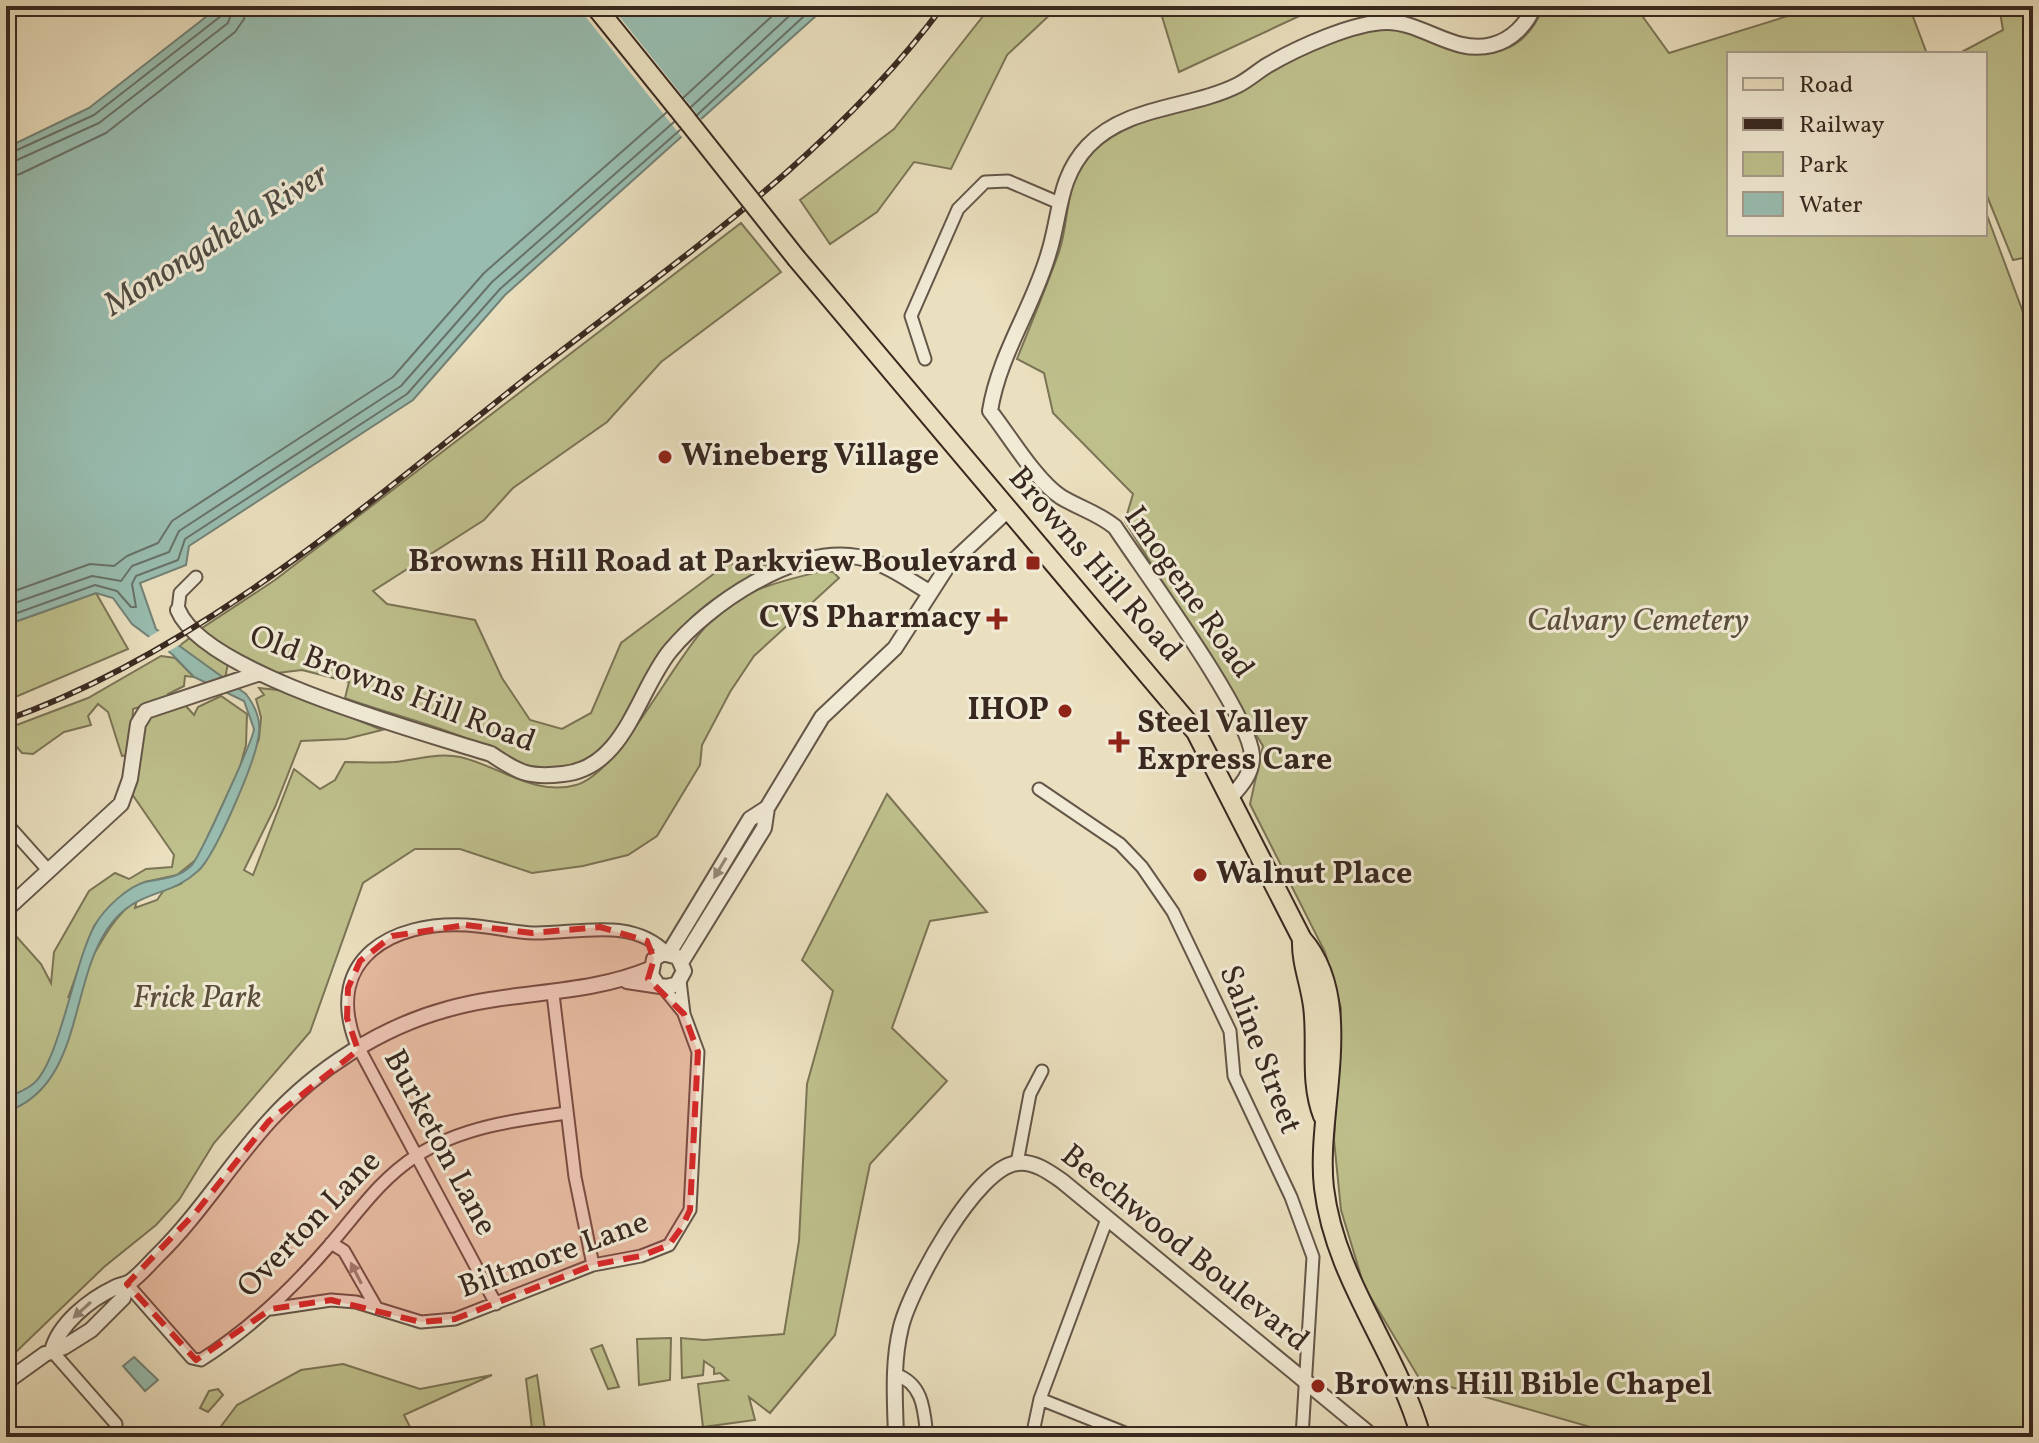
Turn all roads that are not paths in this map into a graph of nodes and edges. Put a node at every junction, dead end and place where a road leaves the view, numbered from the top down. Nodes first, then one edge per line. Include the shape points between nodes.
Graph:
1 (595, 6) edge
2 (1534, 6) edge
3 (1057, 202) junction
4 (925, 359) dead end
5 (1008, 510) junction
6 (196, 577) dead end
7 (929, 592) junction
8 (178, 610) joint
9 (255, 675) junction
10 (1039, 789) dead end
11 (1230, 798) junction
12 (6, 823) edge
13 (48, 870) junction
14 (8, 908) edge
15 (664, 959) junction
16 (622, 981) junction
17 (680, 981) junction
18 (660, 985) junction
19 (553, 994) junction
20 (684, 1014) junction
21 (359, 1049) junction
22 (1042, 1071) dead end
23 (567, 1113) junction
24 (416, 1156) junction
25 (1017, 1163) junction
26 (1107, 1219) junction
27 (331, 1243) junction
28 (593, 1265) junction
29 (127, 1284) junction
30 (496, 1304) junction
31 (377, 1308) junction
32 (271, 1309) junction
33 (52, 1351) junction
34 (895, 1374) junction
35 (6, 1382) edge
36 (1307, 1384) junction
37 (1040, 1399) junction
38 (1415, 1415) junction
39 (115, 1437) edge
40 (896, 1437) edge
41 (927, 1437) edge
42 (1032, 1437) edge
43 (1135, 1437) edge
44 (1302, 1437) edge
45 (1373, 1437) edge
46 (1408, 1437) edge
47 (1421, 1437) edge

1 - 5 main road, Browns Hill Road, bridge via 797,259
2 - 3 street via 1512,37 1491,46 1462,46 1390,22 1365,24 1269,64 1239,85 1153,110 1088,145 1066,176
3 - 4 street via 1008,181 985,182 958,209 911,316
3 - 11 street, Imogene Road via 1049,254 990,411 1048,485 1115,527 1232,705 1250,739 1252,758 1245,782
5 - 7 street via 947,567
5 - 11 main road, Browns Hill Road via 1196,732
6 - 8 street, Old Browns Hill Road via 180,593
7 - 9 street, Old Browns Hill Road via 857,557 783,569 744,586 700,618 668,653 604,758 577,773 520,774 491,754
7 - 15 street via 895,648 822,717 767,808 750,819
8 - 9 street, Old Browns Hill Road via 193,634
9 - 13 street via 146,711 121,804
10 - 36 street, Saline Street via 1120,844 1142,867 1173,912 1212,988 1230,1031 1234,1076 1313,1257
11 - 38 main road, Browns Hill Road via 1302,939 1315,1029 1314,1094 1323,1116 1324,1188 1340,1259
12 - 13 street
13 - 14 street
15 - 16 street
15 - 17 street via 684,971
15 - 18 street
15 - 21 street, Burketon Lane via 647,941 600,927 532,933 437,926 392,936 360,961 348,988 347,1018
16 - 18 street
16 - 19 street
17 - 18 street
17 - 20 street
18 - 20 street
19 - 21 street via 446,1009
19 - 23 street
20 - 28 street, Biltmore Lane via 698,1052 690,1210 669,1245
21 - 24 street, Burketon Lane
21 - 29 street via 332,1065 269,1121 196,1212
22 - 25 street via 1030,1094
23 - 24 street, Overton Lane via 492,1124
23 - 28 street
24 - 27 street, Overton Lane via 375,1188
24 - 30 street, Burketon Lane
25 - 26 street, Beechwood Boulevard via 1048,1171
25 - 34 street, Beechwood Boulevard via 1001,1170 974,1198 930,1257 906,1308
26 - 36 street, Beechwood Boulevard
26 - 37 street
31 -> 27 street via 344,1251
27 - 32 street, Overton Lane
28 - 30 street, Biltmore Lane
29 - 32 street, Overton Lane via 196,1360
29 - 33 street via 108,1315
30 - 31 street, Biltmore Lane via 455,1319 421,1322
31 - 32 street, Biltmore Lane via 331,1300
33 - 35 street
33 - 39 street via 116,1424
34 - 40 street, Beechwood Boulevard
34 - 41 street via 919,1392
36 - 44 street, Saline Street
36 - 45 street, Beechwood Boulevard
37 - 42 street
37 - 43 street
38 - 46 main road
38 - 47 main road, Browns Hill Road

